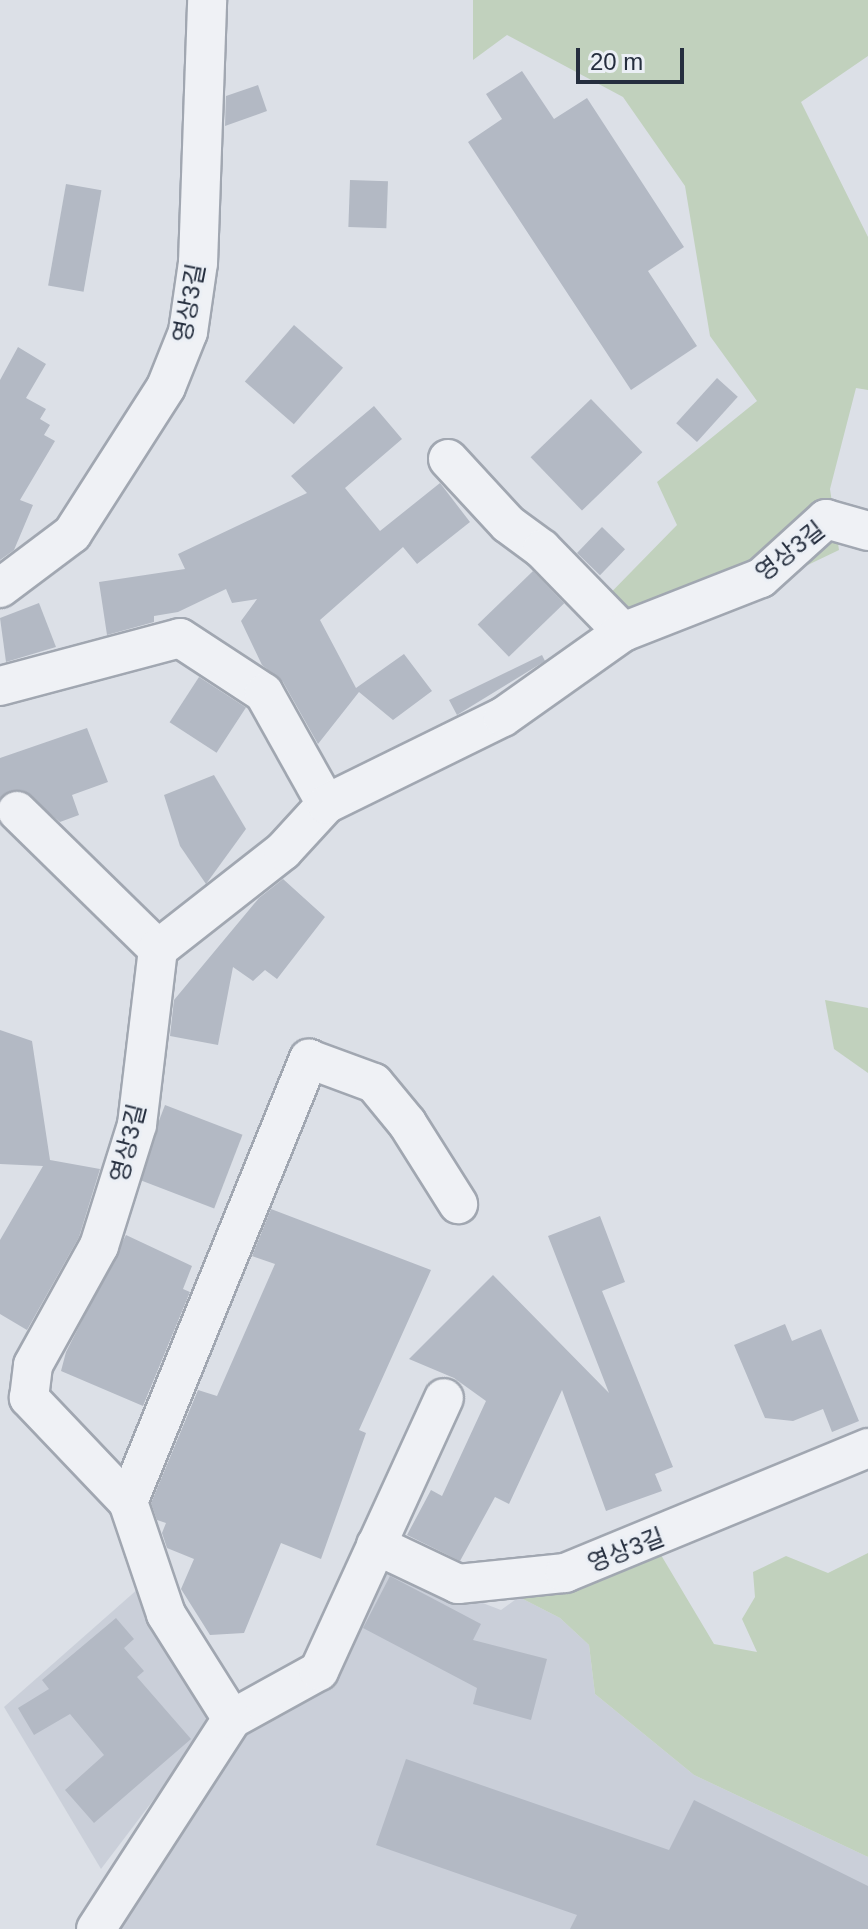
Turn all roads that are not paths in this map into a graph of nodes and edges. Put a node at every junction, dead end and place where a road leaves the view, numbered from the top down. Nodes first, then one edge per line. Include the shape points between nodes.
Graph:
1 (207, 0) edge
2 (448, 459) dead end
3 (868, 531) edge
4 (0, 588) edge
5 (623, 632) junction
6 (0, 686) edge
7 (326, 804) junction
8 (17, 811) dead end
9 (158, 949) junction
10 (458, 1204) dead end
11 (444, 1398) dead end
12 (868, 1448) edge
13 (128, 1502) junction
14 (376, 1545) junction
15 (232, 1719) junction
16 (96, 1929) edge

1 - 4 street, 영상3길 via 198,263 188,332 166,387 81,522
2 - 5 street via 508,524 542,549
3 - 5 street, 영상3길 via 826,519 761,578
5 - 7 street, 영상3길 via 503,717
6 - 7 street via 180,638 264,693
7 - 9 street, 영상3길 via 283,851
8 - 9 street
9 - 13 street, 영상3길 via 137,1125 99,1246 33,1365 29,1398
10 - 13 street via 407,1123 374,1083 309,1059
11 - 14 street
12 - 14 street, 영상3길 via 565,1573 458,1584
13 - 15 street, 영상3길 via 166,1614
14 - 15 street via 319,1671
15 - 16 street

